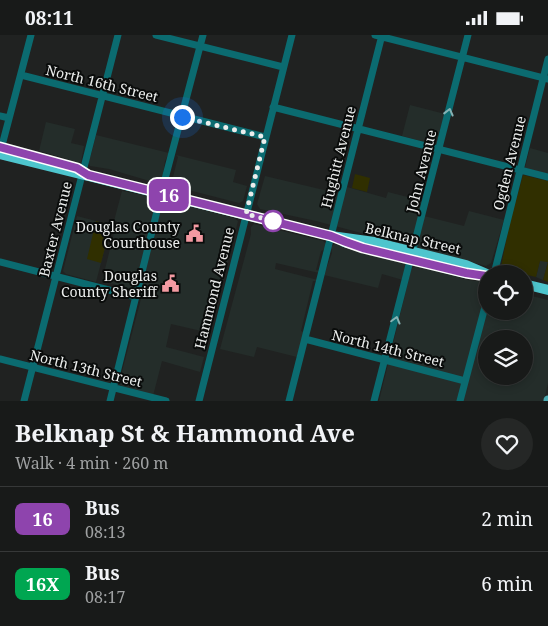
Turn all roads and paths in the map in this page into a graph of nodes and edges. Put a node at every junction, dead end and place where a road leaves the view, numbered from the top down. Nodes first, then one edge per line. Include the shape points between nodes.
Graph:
1 (31, 35) edge
2 (118, 35) edge
3 (156, 35) edge
4 (203, 35) edge
5 (292, 35) edge
6 (379, 35) edge
7 (468, 35) edge
8 (200, 46) junction
9 (462, 57) junction
10 (548, 59) edge
11 (284, 67) junction
12 (21, 75) junction
13 (546, 78) edge
14 (102, 96) junction
15 (273, 107) junction
16 (0, 116) edge
17 (182, 117) junction
18 (9, 118) junction
19 (358, 129) junction
20 (265, 137) junction
21 (439, 149) junction
22 (0, 151) edge
23 (520, 170) junction
24 (84, 173) junction
25 (548, 177) edge
26 (161, 193) junction
27 (246, 214) junction
28 (331, 236) junction
29 (412, 256) junction
30 (0, 262) edge
31 (496, 265) edge
32 (478, 271) edge
33 (56, 276) junction
34 (533, 286) edge
35 (548, 290) edge
36 (136, 297) junction
37 (482, 320) edge
38 (305, 339) junction
39 (0, 359) edge
40 (385, 360) junction
41 (33, 367) junction
42 (466, 381) junction
43 (113, 387) junction
44 (24, 401) edge
45 (110, 401) edge
46 (166, 401) edge
47 (198, 401) edge
48 (289, 401) edge
49 (374, 401) edge
50 (460, 401) edge

1 - 12 street
2 - 14 street, Baxter Avenue
3 - 8 street
4 - 8 street
5 - 11 street, Hammond Avenue
6 - 9 street
6 - 19 street, Hughitt Avenue
7 - 9 street, John Avenue
8 - 11 street
8 - 17 street
9 - 13 street
21 -> 9 street, John Avenue
10 - 13 street, Ogden Avenue
11 - 15 street, Hammond Avenue
12 - 14 street, North 16th Street
12 - 18 street
13 - 23 street, Ogden Avenue
14 - 17 street, North 16th Street
14 - 24 street, Baxter Avenue
15 - 19 street
15 - 20 street, Hammond Avenue
16 - 18 street
17 - 20 street, North 16th Street
17 - 26 street
18 - 22 street
19 - 21 street
19 - 28 street, Hughitt Avenue
20 - 27 street, Hammond Avenue
21 - 23 street
21 - 29 street, John Avenue
22 - 24 highway, Belknap Street
23 - 25 street
23 - 31 street, Ogden Avenue
24 - 26 highway, Belknap Street
24 - 33 street, Baxter Avenue
26 - 27 highway, Belknap Street
26 - 36 street
27 - 28 highway, Belknap Street
27 - 47 street, Hammond Avenue
28 - 29 highway, Belknap Street via 369,241
28 - 38 street, Hughitt Avenue
29 - 32 highway, Belknap Street via 466,265
40 -> 29 street, John Avenue
30 - 33 street
33 - 36 street
33 - 41 street, Baxter Avenue
34 - 35 highway
36 - 43 street
37 - 42 street
38 - 40 street, North 14th Street
38 - 48 street, Hughitt Avenue
39 - 41 street, North 13th Street
40 - 42 street, North 14th Street
40 - 49 street, John Avenue
41 - 43 street, North 13th Street
41 - 44 street, Baxter Avenue
42 - 50 street
43 - 45 street
43 - 46 street, North 13th Street

